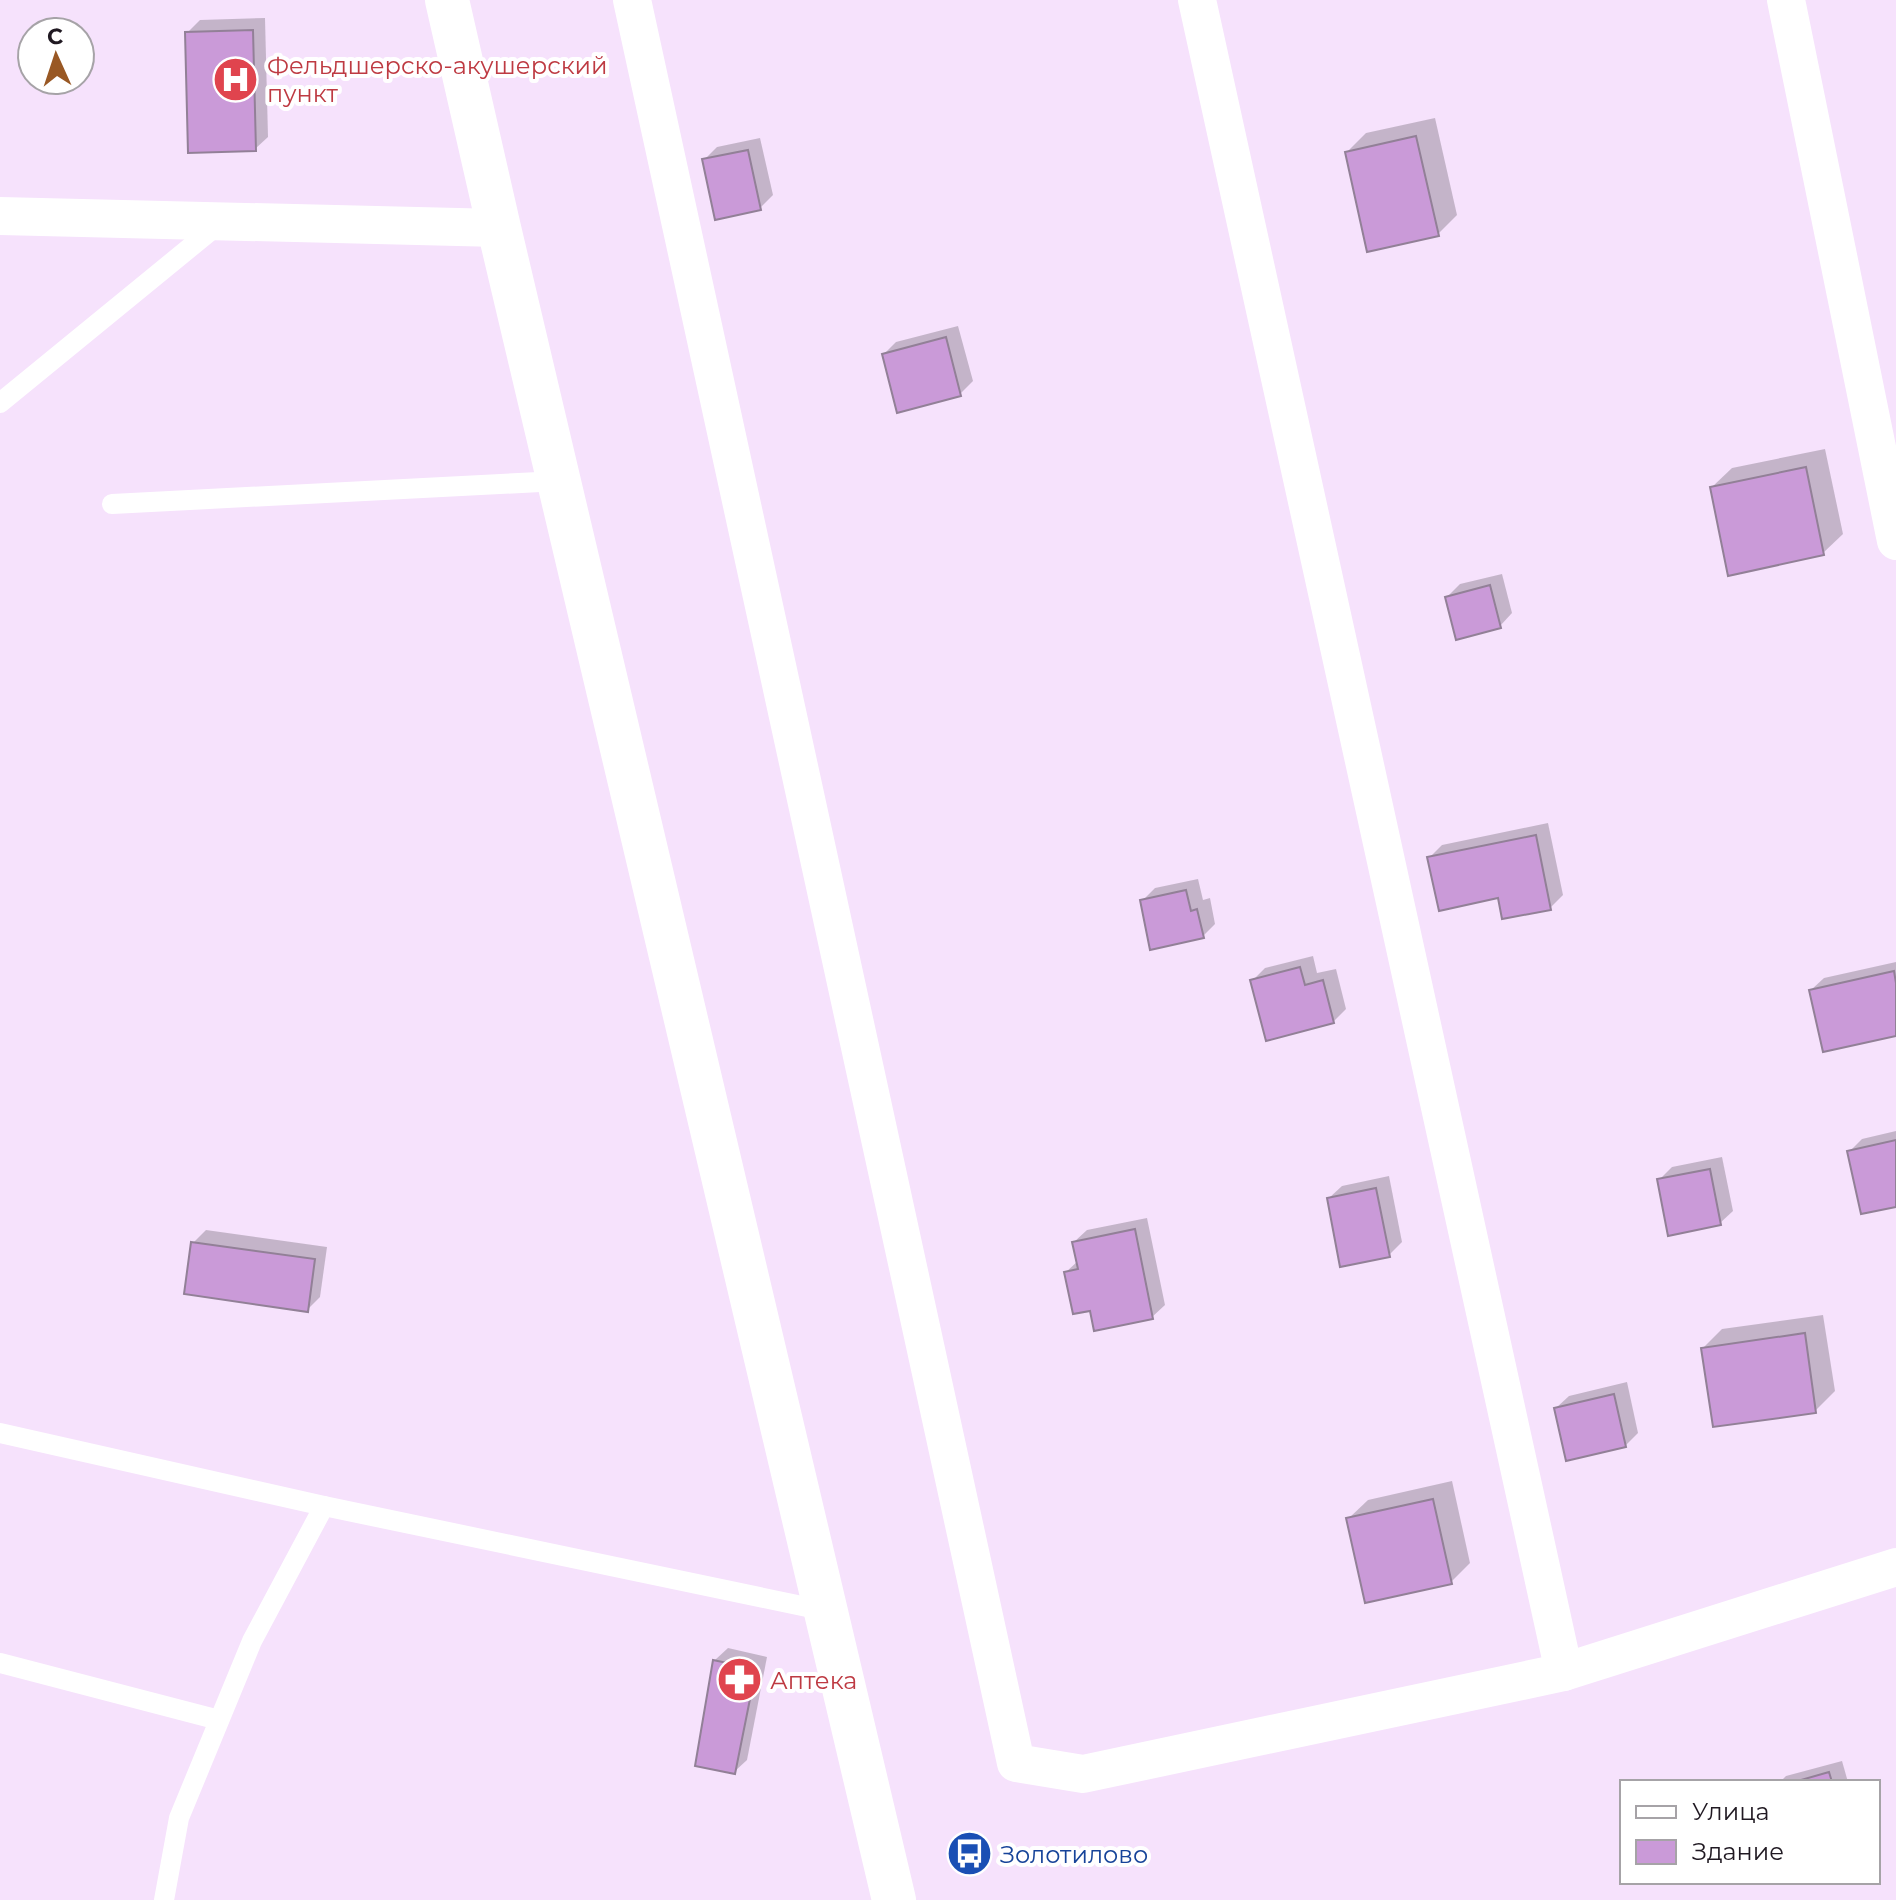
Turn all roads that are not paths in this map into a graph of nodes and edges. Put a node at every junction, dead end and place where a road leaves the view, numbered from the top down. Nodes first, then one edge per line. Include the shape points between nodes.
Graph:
1 (447, 0) edge
2 (632, 0) edge
3 (1197, 0) edge
4 (1786, 0) edge
5 (0, 216) edge
6 (222, 221) junction
7 (499, 228) junction
8 (0, 403) edge
9 (559, 481) junction
10 (112, 504) dead end
11 (1896, 541) edge
12 (0, 1433) edge
13 (324, 1506) junction
14 (1896, 1567) edge
15 (826, 1611) junction
16 (0, 1663) edge
17 (1564, 1672) junction
18 (219, 1720) junction
19 (164, 1900) edge
20 (894, 1900) edge

1 - 7 main road
2 - 17 street via 1016,1763 1083,1774
3 - 17 street
4 - 11 street
5 - 6 street
6 - 7 street
6 - 8 lane
7 - 9 main road
9 - 10 lane
9 - 15 main road
12 - 13 lane
13 - 15 lane
13 - 18 lane via 252,1641
14 - 17 street
15 - 20 main road
16 - 18 lane
18 - 19 lane via 179,1818

